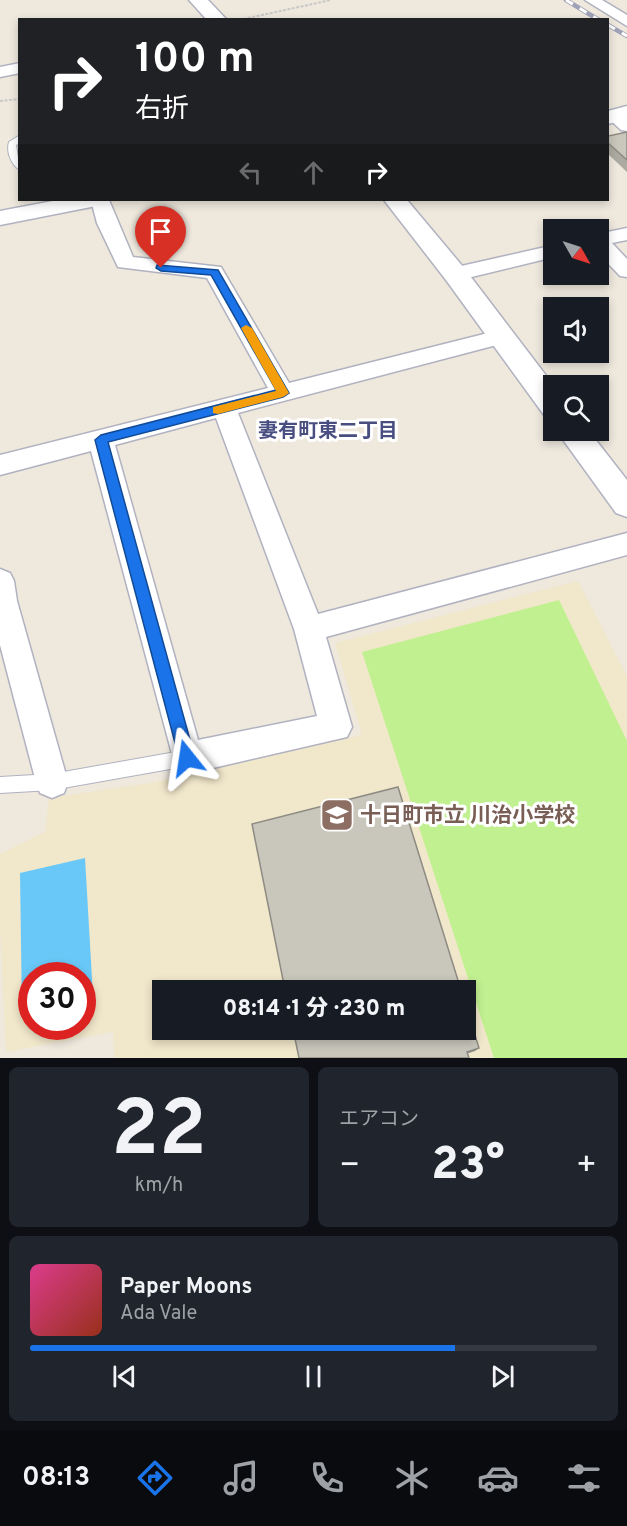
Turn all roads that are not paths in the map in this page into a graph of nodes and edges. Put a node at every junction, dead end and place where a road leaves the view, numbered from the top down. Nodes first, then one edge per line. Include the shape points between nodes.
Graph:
1 (198, 0) edge
2 (592, 0) edge
3 (216, 18) edge
4 (627, 21) edge
5 (18, 68) edge
6 (0, 72) edge
7 (18, 140) edge
8 (18, 163) edge
9 (80, 201) edge
10 (100, 201) edge
11 (396, 201) edge
12 (36, 205) edge
13 (0, 218) edge
14 (627, 234) edge
15 (609, 238) edge
16 (609, 252) edge
17 (543, 254) edge
18 (627, 271) edge
19 (455, 274) junction
20 (500, 337) junction
21 (283, 393) junction
22 (543, 394) edge
23 (224, 408) junction
24 (101, 440) junction
25 (579, 441) edge
26 (0, 465) edge
27 (627, 504) edge
28 (627, 544) edge
29 (0, 581) edge
30 (309, 629) junction
31 (187, 758) junction
32 (52, 782) junction
33 (0, 785) edge

1 - 3 street
2 - 4 street
5 - 6 street
7 - 8 lane via 12,144
9 - 12 street
10 - 21 street via 125,263 214,272
11 - 19 street
12 - 13 street
14 - 15 street
16 - 18 street
17 - 19 street
19 - 20 street
20 - 21 street
20 - 22 street
21 - 23 street
23 - 24 street
23 - 30 street
24 - 26 street
24 - 31 street
25 - 27 street
28 - 30 street
29 - 32 street
30 - 31 street via 336,727
31 - 32 lane
32 - 33 lane

